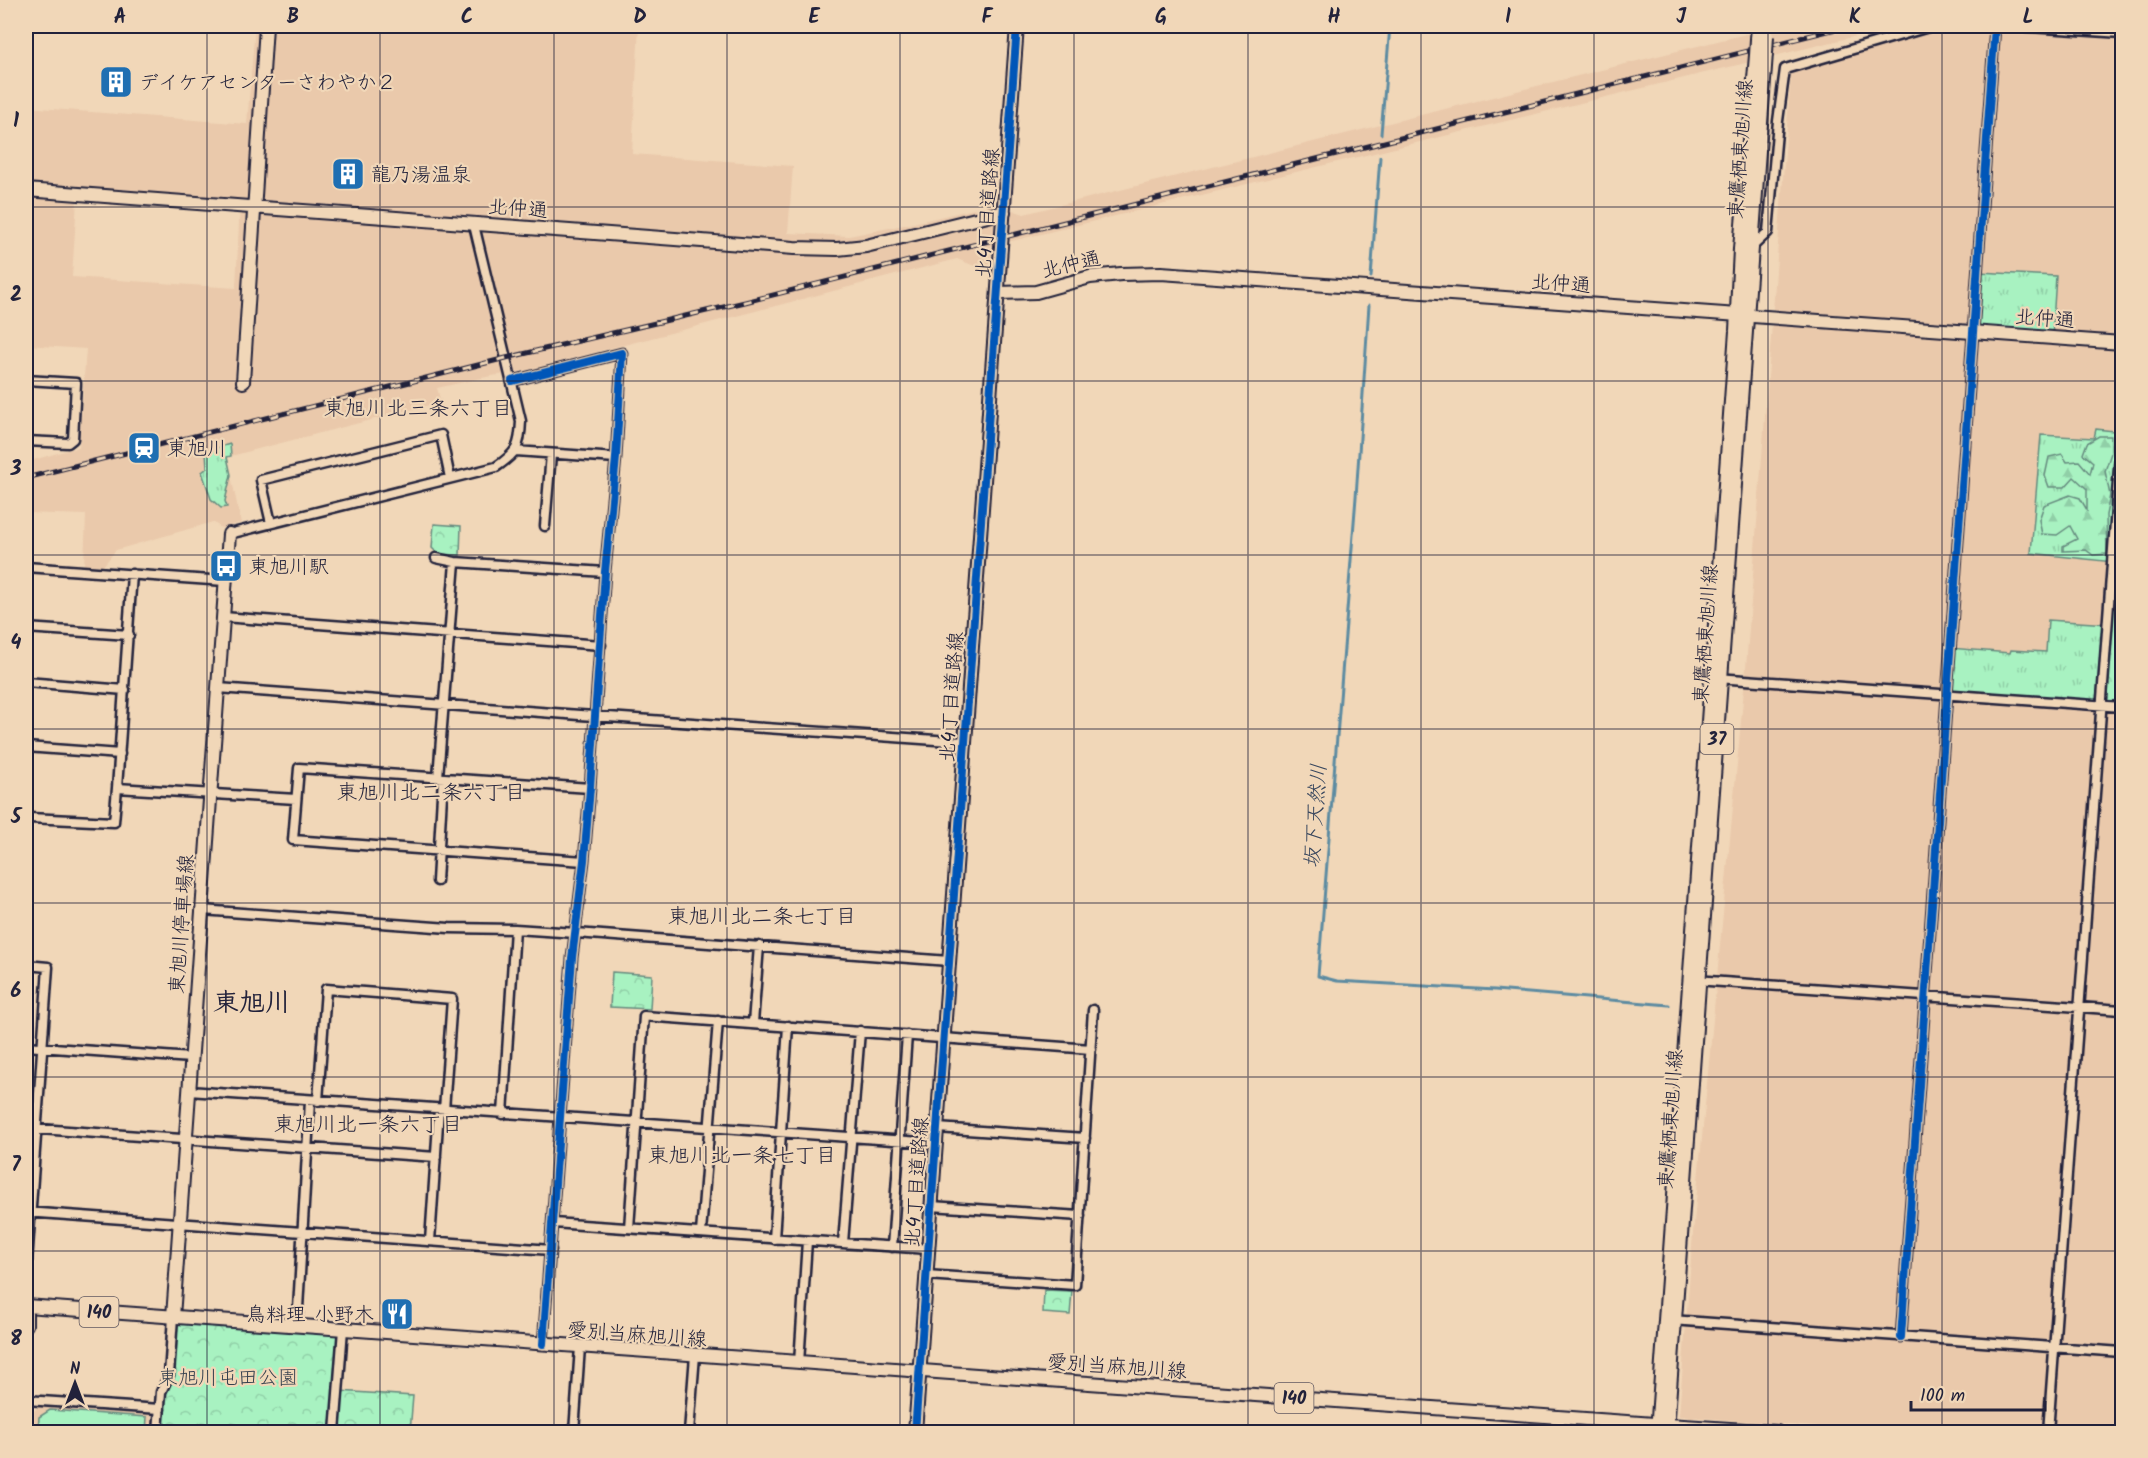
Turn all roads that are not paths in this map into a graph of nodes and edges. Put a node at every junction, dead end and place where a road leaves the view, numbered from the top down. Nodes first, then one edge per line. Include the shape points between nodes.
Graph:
1 (266, 26) edge
2 (1017, 26) edge
3 (1758, 26) edge
4 (1932, 26) edge
5 (1995, 26) edge
6 (2015, 26) edge
7 (2122, 33) edge
8 (1764, 34) edge
9 (1761, 54) junction
10 (26, 190) edge
11 (254, 208) junction
12 (1004, 212) junction
13 (474, 225) junction
14 (1753, 246) junction
15 (998, 293) junction
16 (1742, 316) junction
17 (1973, 332) junction
18 (2122, 343) edge
19 (26, 380) edge
20 (512, 381) junction
21 (243, 382) dead end
22 (2122, 427) edge
23 (26, 441) edge
24 (516, 451) junction
25 (551, 454) junction
26 (616, 458) junction
27 (450, 478) junction
28 (271, 523) junction
29 (545, 526) dead end
30 (229, 534) joint
31 (436, 558) dead end
32 (455, 562) junction
33 (26, 567) edge
34 (605, 572) junction
35 (132, 574) junction
36 (225, 581) junction
37 (223, 617) junction
38 (26, 628) edge
39 (450, 633) junction
40 (129, 635) junction
41 (601, 645) junction
42 (1716, 678) junction
43 (26, 682) edge
44 (218, 688) junction
45 (125, 690) junction
46 (1947, 694) junction
47 (444, 706) junction
48 (2102, 706) junction
49 (2122, 707) edge
50 (596, 715) junction
51 (964, 742) junction
52 (26, 747) edge
53 (120, 754) junction
54 (440, 777) junction
55 (117, 788) junction
56 (591, 788) junction
57 (210, 792) junction
58 (296, 799) junction
59 (29, 818) dead end
60 (439, 850) junction
61 (585, 861) junction
62 (437, 881) dead end
63 (202, 910) junction
64 (515, 929) junction
65 (576, 933) junction
66 (759, 946) junction
67 (949, 961) junction
68 (26, 965) edge
69 (1694, 980) junction
70 (1925, 997) junction
71 (2080, 1007) junction
72 (1093, 1010) dead end
73 (2122, 1010) edge
74 (718, 1021) junction
75 (753, 1023) junction
76 (788, 1026) junction
77 (860, 1031) junction
78 (907, 1035) junction
79 (943, 1039) junction
80 (26, 1046) edge
81 (42, 1047) junction
82 (1091, 1049) junction
83 (191, 1058) junction
84 (189, 1091) junction
85 (314, 1101) junction
86 (441, 1109) junction
87 (503, 1114) junction
88 (560, 1118) junction
89 (636, 1123) junction
90 (709, 1127) junction
91 (26, 1128) edge
92 (937, 1128) junction
93 (37, 1129) junction
94 (781, 1133) junction
95 (850, 1138) junction
96 (1085, 1138) junction
97 (185, 1139) junction
98 (898, 1142) junction
99 (936, 1143) junction
100 (307, 1148) junction
101 (436, 1157) junction
102 (931, 1206) junction
103 (28, 1212) edge
104 (1080, 1216) junction
105 (179, 1223) junction
106 (553, 1223) junction
107 (629, 1228) junction
108 (302, 1232) junction
109 (701, 1233) junction
110 (774, 1239) junction
111 (430, 1241) junction
112 (807, 1241) junction
113 (843, 1243) junction
114 (892, 1247) junction
115 (927, 1249) junction
116 (551, 1250) junction
117 (926, 1275) junction
118 (26, 1277) edge
119 (26, 1306) edge
120 (26, 1314) edge
121 (173, 1317) junction
122 (1670, 1320) junction
123 (26, 1324) edge
124 (297, 1326) junction
125 (343, 1329) junction
126 (1900, 1337) junction
127 (543, 1344) junction
128 (580, 1347) junction
129 (2055, 1347) junction
130 (2122, 1352) edge
131 (695, 1355) junction
132 (799, 1363) junction
133 (920, 1372) junction
134 (26, 1400) edge
135 (160, 1409) junction
136 (1662, 1428) edge
137 (158, 1432) edge
138 (335, 1432) edge
139 (574, 1432) edge
140 (689, 1432) edge
141 (915, 1432) edge
142 (1777, 1432) edge
143 (2049, 1432) edge

1 - 11 main road
2 - 12 main road, 北4丁目道路線
3 - 8 main road, 東鷹栖東旭川線 / 37
4 - 14 street via 1785,69 1768,232
5 - 17 street
6 - 7 street
8 - 9 main road, 東鷹栖東旭川線 / 37, bridge
9 - 14 main road, 東鷹栖東旭川線 / 37
9 - 16 main road, 東鷹栖東旭川線 / 37 via 1740,249
10 - 11 main road, 北仲通
11 - 13 main road, 北仲通
11 - 21 main road
12 - 13 main road, 北仲通 via 866,246 837,249
12 - 15 main road, 北4丁目道路線
13 - 20 street
14 - 16 main road, 東鷹栖東旭川線 / 37
15 - 16 main road, 北仲通 via 1036,292 1090,277 1161,273
15 - 51 main road, 北4丁目道路線
16 - 17 main road, 北仲通
16 - 42 main road, 東鷹栖東旭川線 / 37
17 - 18 main road, 北仲通
17 - 46 street
19 - 23 street via 76,383 73,439 68,443
20 - 24 street via 521,422
20 - 26 street via 622,353
22 - 48 street
24 - 25 street
24 - 27 street via 496,467
25 - 26 street
25 - 29 street
26 - 34 street
27 - 28 street
27 - 28 street via 441,435 272,477 261,480
28 - 30 street
30 - 36 main road, 東旭川停車場線
31 - 32 street
32 - 34 street
32 - 39 street
33 - 35 street
34 - 41 street
35 - 36 street
35 - 40 street
36 - 37 main road, 東旭川停車場線
37 - 39 street
37 - 44 main road, 東旭川停車場線
38 - 40 street
39 - 41 street
39 - 47 street
40 - 45 street
41 - 50 street
42 - 46 street
42 - 69 main road, 東鷹栖東旭川線 / 37
43 - 45 street
44 - 47 street
44 - 57 main road, 東旭川停車場線
45 - 53 street
46 - 48 street
46 - 70 street
47 - 50 street
47 - 54 street
48 - 49 street
48 - 71 street
50 - 51 street
50 - 56 street
51 - 67 main road, 北4丁目道路線
52 - 53 street
53 - 55 street
54 - 56 street
54 - 58 street via 299,768
54 - 60 street
55 - 57 street
55 - 59 street via 114,822
56 - 61 street
57 - 58 street
57 - 63 main road, 東旭川停車場線
58 - 60 street via 293,840
60 - 61 street
60 - 62 street
61 - 65 street
63 - 64 street via 449,928
63 - 83 main road, 東旭川停車場線
64 - 65 street
64 - 87 street
65 - 66 street
65 - 88 street
66 - 67 street
66 - 75 street
67 - 79 main road, 北4丁目道路線
68 - 81 street via 48,967
69 - 70 street
69 - 122 main road, 東鷹栖東旭川線 / 37
70 - 71 street
70 - 126 street
71 - 73 street
71 - 129 street
72 - 82 street
74 - 75 street
74 - 89 street via 644,1016
74 - 90 street
75 - 76 street
76 - 77 street
76 - 94 street
77 - 78 street
77 - 95 street
78 - 79 street
78 - 98 street
79 - 82 street
79 - 92 main road, 北4丁目道路線
80 - 81 street
81 - 83 street
81 - 93 street
82 - 96 street
83 - 84 main road, 東旭川停車場線
84 - 85 street
84 - 97 main road, 東旭川停車場線
85 - 86 street
85 - 86 street via 326,989 452,999
85 - 100 street
86 - 87 street
86 - 101 street
87 - 88 street
88 - 89 street
88 - 106 street
89 - 90 street
89 - 107 street
90 - 94 street
90 - 109 street
91 - 93 street
92 - 96 street
92 - 99 main road, 北4丁目道路線
93 - 97 street
93 - 103 street
94 - 95 street
94 - 110 street
95 - 98 street
95 - 113 street
96 - 104 street
97 - 100 street
97 - 105 main road, 東旭川停車場線
98 - 99 street
98 - 114 street
99 - 102 main road, 北4丁目道路線
100 - 101 street
100 - 108 street
101 - 111 street
102 - 104 street
102 - 115 main road, 北4丁目道路線
103 - 105 street
103 - 118 street
104 - 117 street via 1075,1285
105 - 108 street
105 - 121 main road, 東旭川停車場線
106 - 107 street
106 - 116 street
107 - 109 street
108 - 111 street
108 - 124 street
109 - 110 street
110 - 112 street
111 - 116 street
112 - 113 street
112 - 132 street
113 - 114 street
114 - 115 street
115 - 117 main road, 北4丁目道路線
116 - 127 street
117 - 133 main road, 北4丁目道路線
119 - 121 main road, 愛別当麻旭川線 / 140
120 - 123 main road
121 - 124 main road, 愛別当麻旭川線 / 140
121 - 135 street via 169,1375 161,1392
122 - 126 street
122 - 136 main road, 東鷹栖東旭川線 / 37
124 - 125 main road, 愛別当麻旭川線 / 140
125 - 127 main road, 愛別当麻旭川線 / 140
125 - 138 street
126 - 129 street
127 - 128 main road, 愛別当麻旭川線 / 140
128 - 131 main road, 愛別当麻旭川線 / 140
128 - 139 street
129 - 130 street
129 - 143 street
131 - 132 main road, 愛別当麻旭川線 / 140
131 - 140 street
132 - 133 main road, 愛別当麻旭川線 / 140
133 - 136 main road, 愛別当麻旭川線 / 140
133 - 141 main road, 北4丁目道路線
134 - 135 street
135 - 137 street
136 - 142 main road, 愛別当麻旭川線

